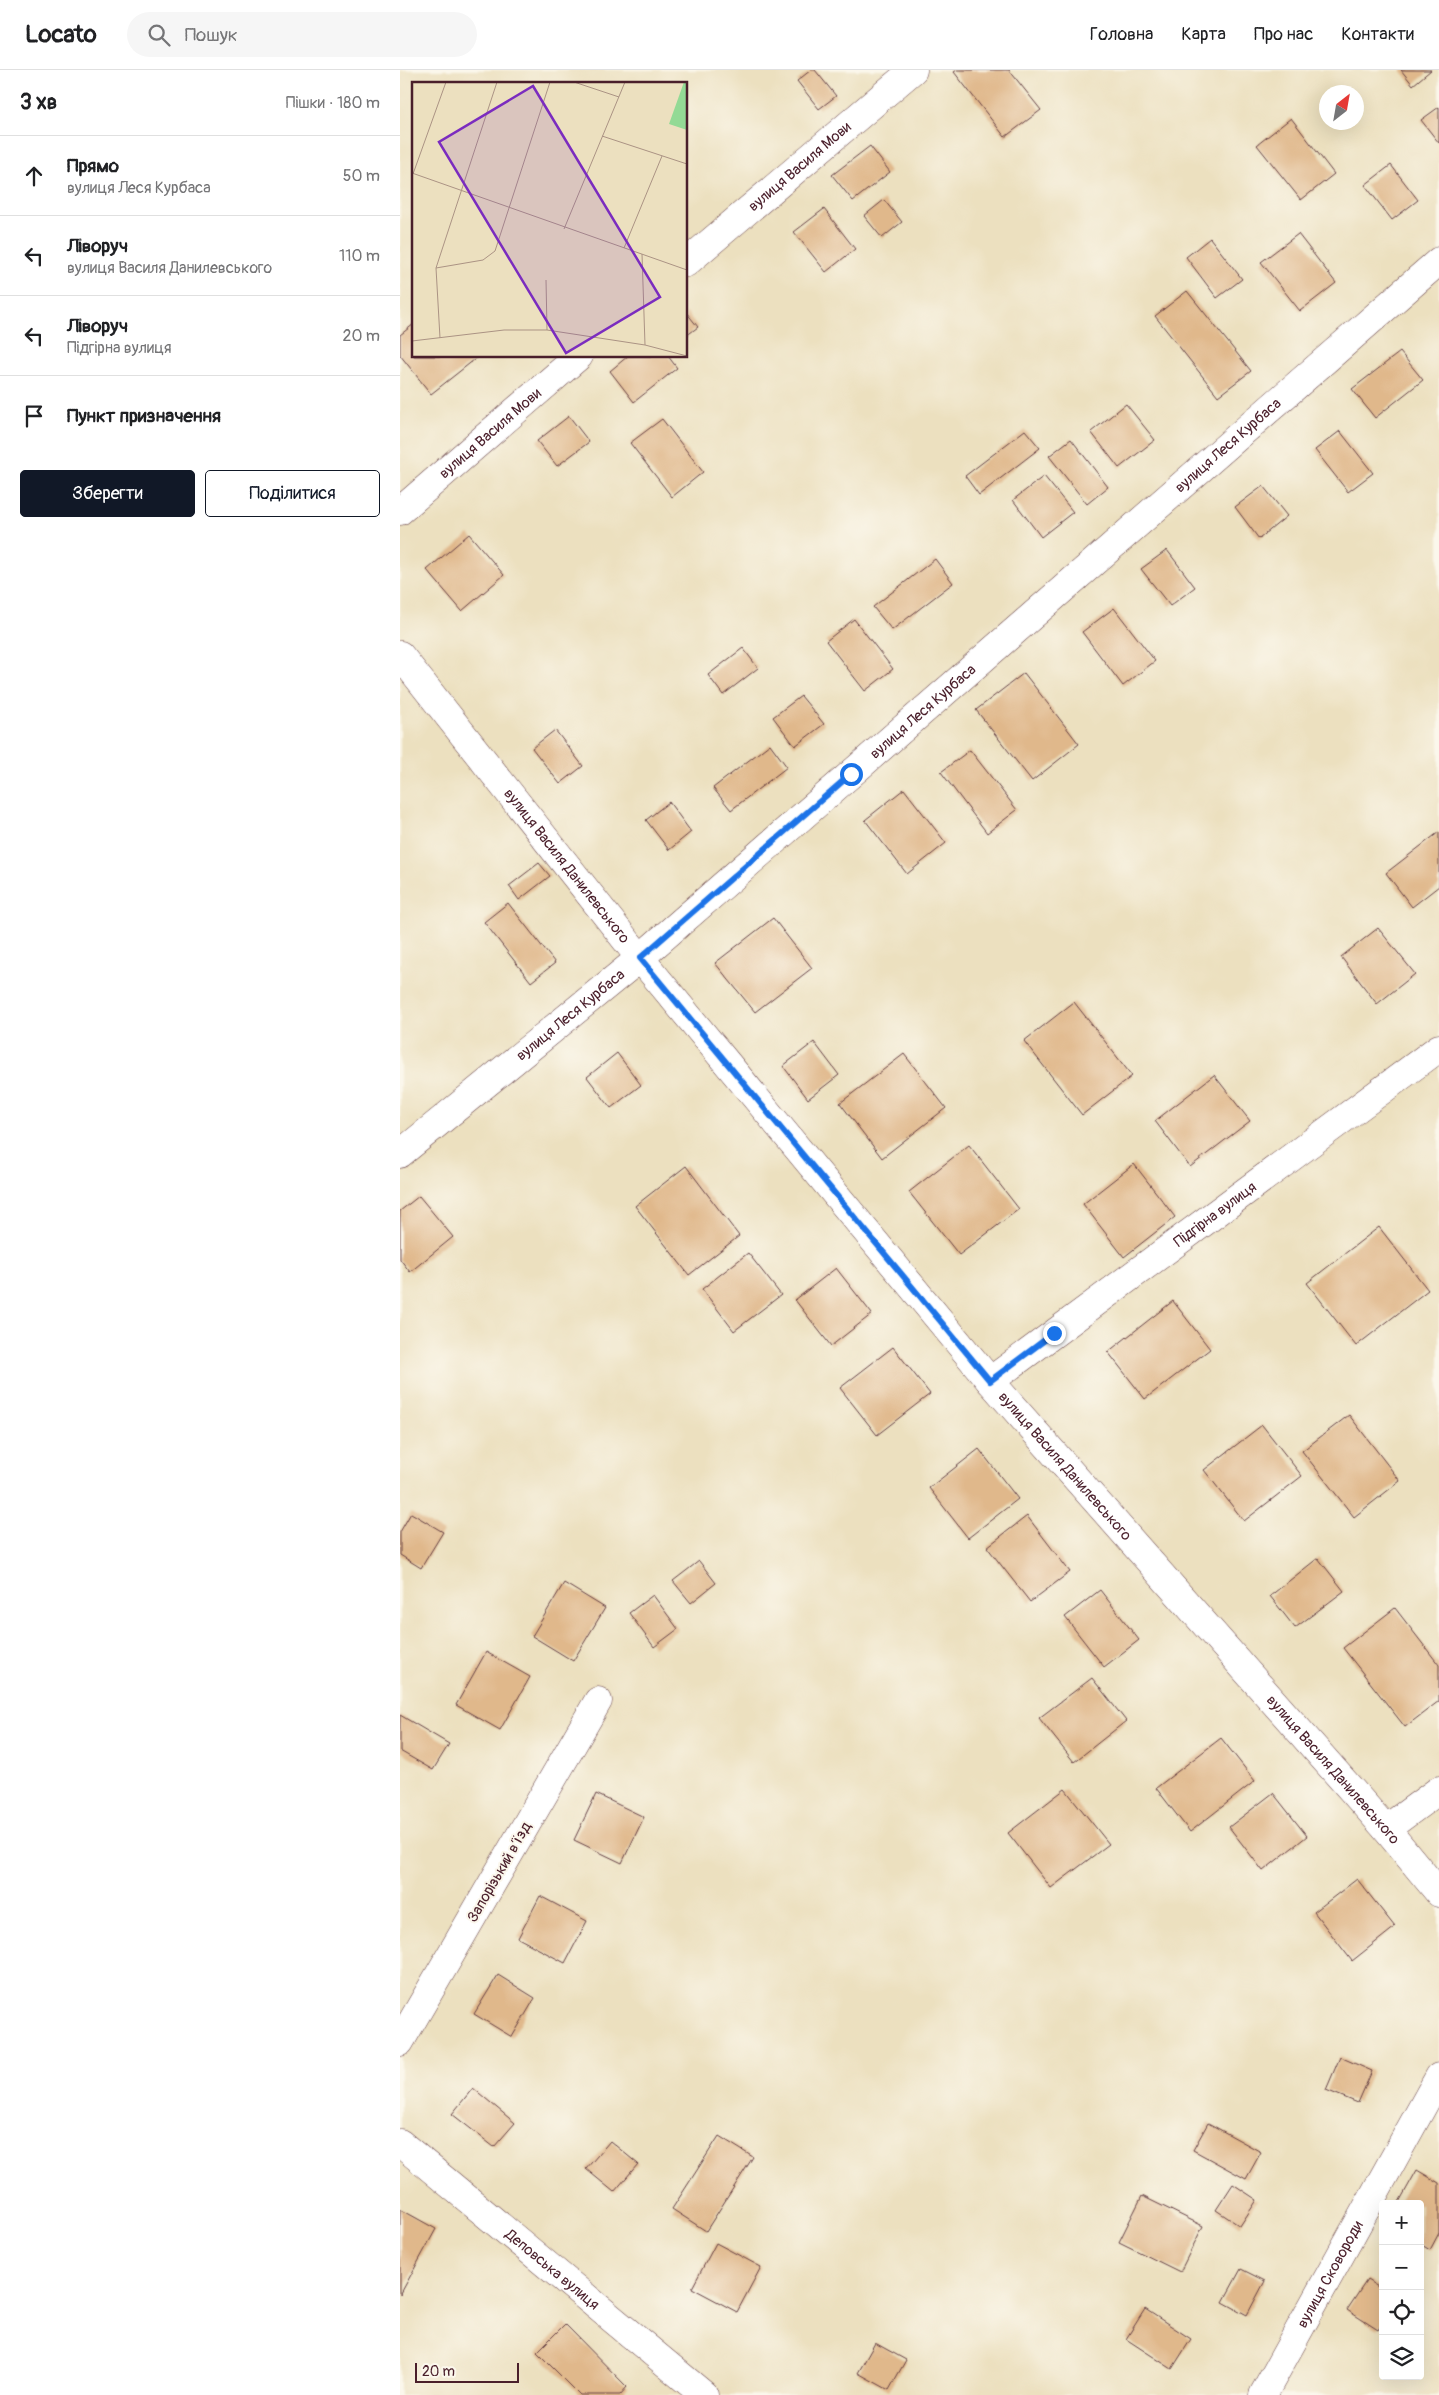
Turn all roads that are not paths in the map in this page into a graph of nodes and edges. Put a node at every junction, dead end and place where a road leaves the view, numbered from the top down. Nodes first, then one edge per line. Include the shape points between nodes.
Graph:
1 (913, 70) edge
2 (688, 261) edge
3 (1439, 261) edge
4 (577, 358) edge
5 (400, 511) edge
6 (400, 654) edge
7 (640, 958) junction
8 (1439, 1048) edge
9 (400, 1154) edge
10 (990, 1381) junction
11 (598, 1701) dead end
12 (1439, 1790) edge
13 (1386, 1829) junction
14 (1439, 1893) edge
15 (400, 2042) edge
16 (1439, 2077) edge
17 (400, 2143) edge
18 (704, 2395) edge
19 (1263, 2395) edge

1 - 2 street, вулиця Василя Мови
3 - 7 street, вулиця Леся Курбаса
4 - 5 street, вулиця Василя Мови
6 - 7 street, вулиця Василя Данилевського
7 - 9 street, вулиця Леся Курбаса
7 - 10 street, вулиця Василя Данилевського
8 - 10 street, Підгірна вулиця
10 - 13 street, вулиця Василя Данилевського
11 - 15 street, Запорізький вʼїзд
12 - 13 street
13 - 14 street, вулиця Василя Данилевського
16 - 19 street, вулиця Сковороди
17 - 18 street, Деповська вулиця

